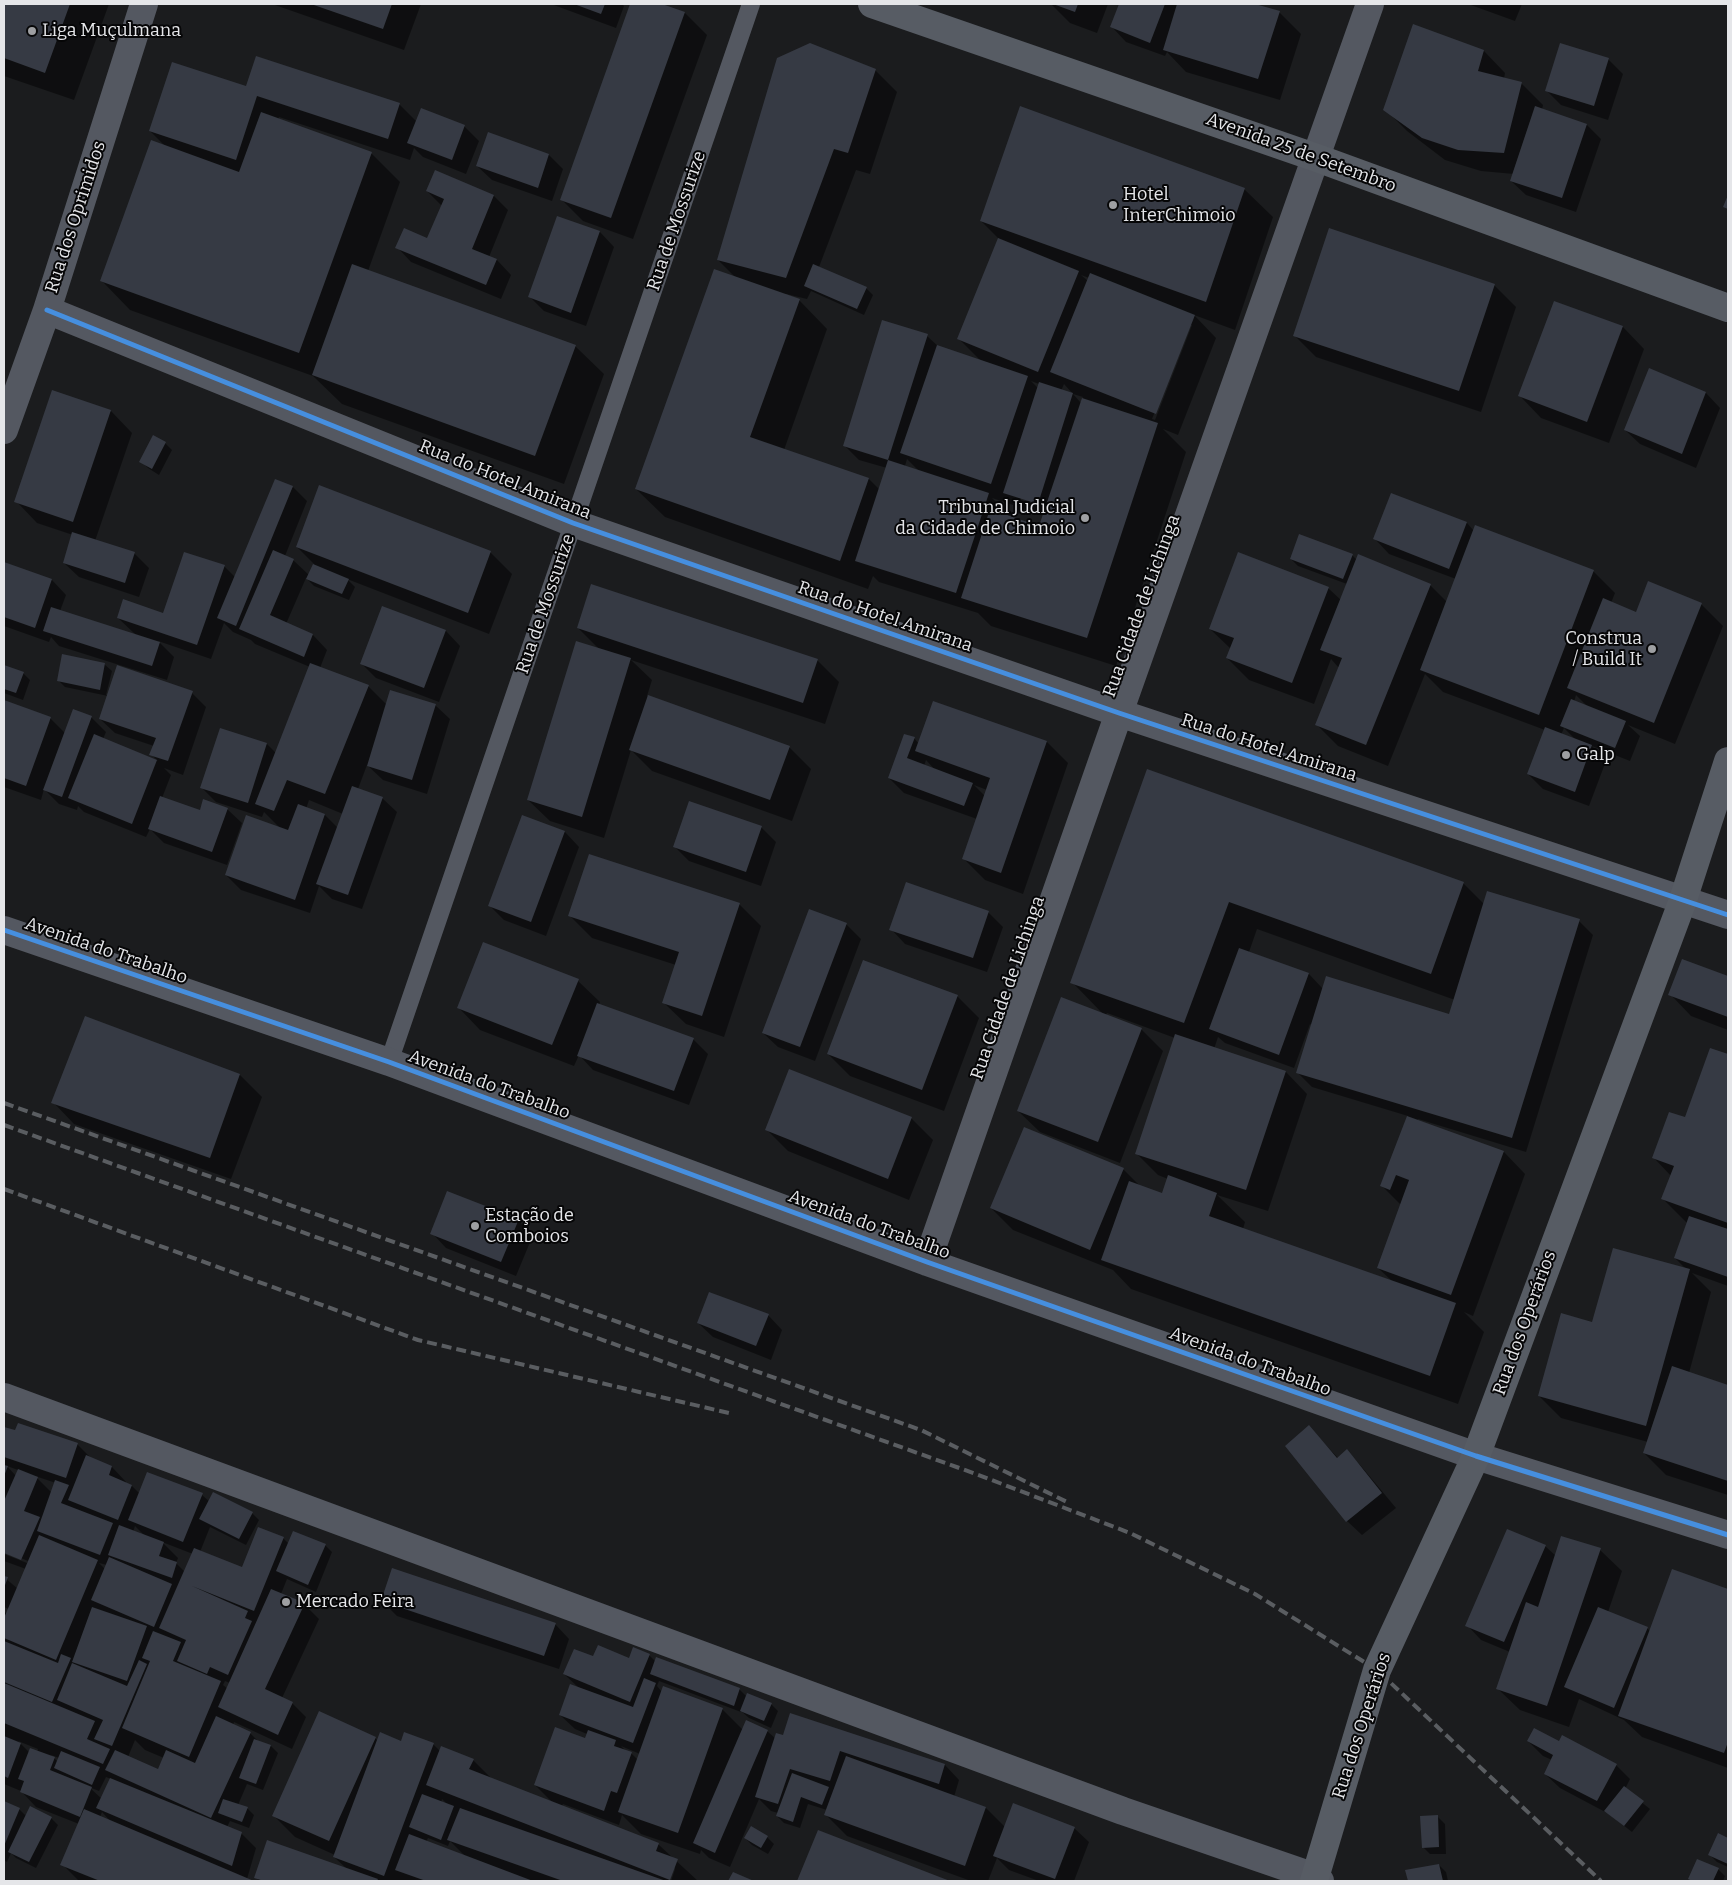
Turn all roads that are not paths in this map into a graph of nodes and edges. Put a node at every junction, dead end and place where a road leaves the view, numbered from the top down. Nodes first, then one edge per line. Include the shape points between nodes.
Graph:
1 (144, 4) edge
2 (751, 4) edge
3 (872, 4) edge
4 (1370, 4) edge
5 (1317, 158) junction
6 (1728, 308) edge
7 (47, 310) junction
8 (4, 430) edge
9 (573, 524) junction
10 (1119, 712) junction
11 (1728, 762) edge
12 (1683, 900) junction
13 (1728, 915) edge
14 (4, 930) edge
15 (389, 1062) junction
16 (927, 1262) junction
17 (4, 1397) edge
18 (1476, 1456) junction
19 (1728, 1534) edge
20 (1316, 1880) edge

1 - 7 street, Rua dos Oprimidos
2 - 9 lane, Rua de Mossurize
3 - 5 street, Avenida 25 de Setembro
4 - 5 street, Rua Cidade de Lichinga
5 - 6 street, Avenida 25 de Setembro
5 - 10 street, Rua Cidade de Lichinga
7 - 8 street, Rua dos Oprimidos
7 - 9 street, Rua do Hotel Amirana
9 - 10 street, Rua do Hotel Amirana
9 - 15 lane, Rua de Mossurize
10 - 12 street, Rua do Hotel Amirana
10 - 16 street, Rua Cidade de Lichinga
11 - 12 street, Rua dos Operários
12 - 13 street, Rua do Hotel Amirana
12 - 18 street, Rua dos Operários
14 - 15 street, Avenida do Trabalho
15 - 16 street, Avenida do Trabalho
16 - 18 street, Avenida do Trabalho
17 - 20 street
18 - 19 street, Avenida do Trabalho
18 - 20 street, Rua dos Operários via 1377,1670

